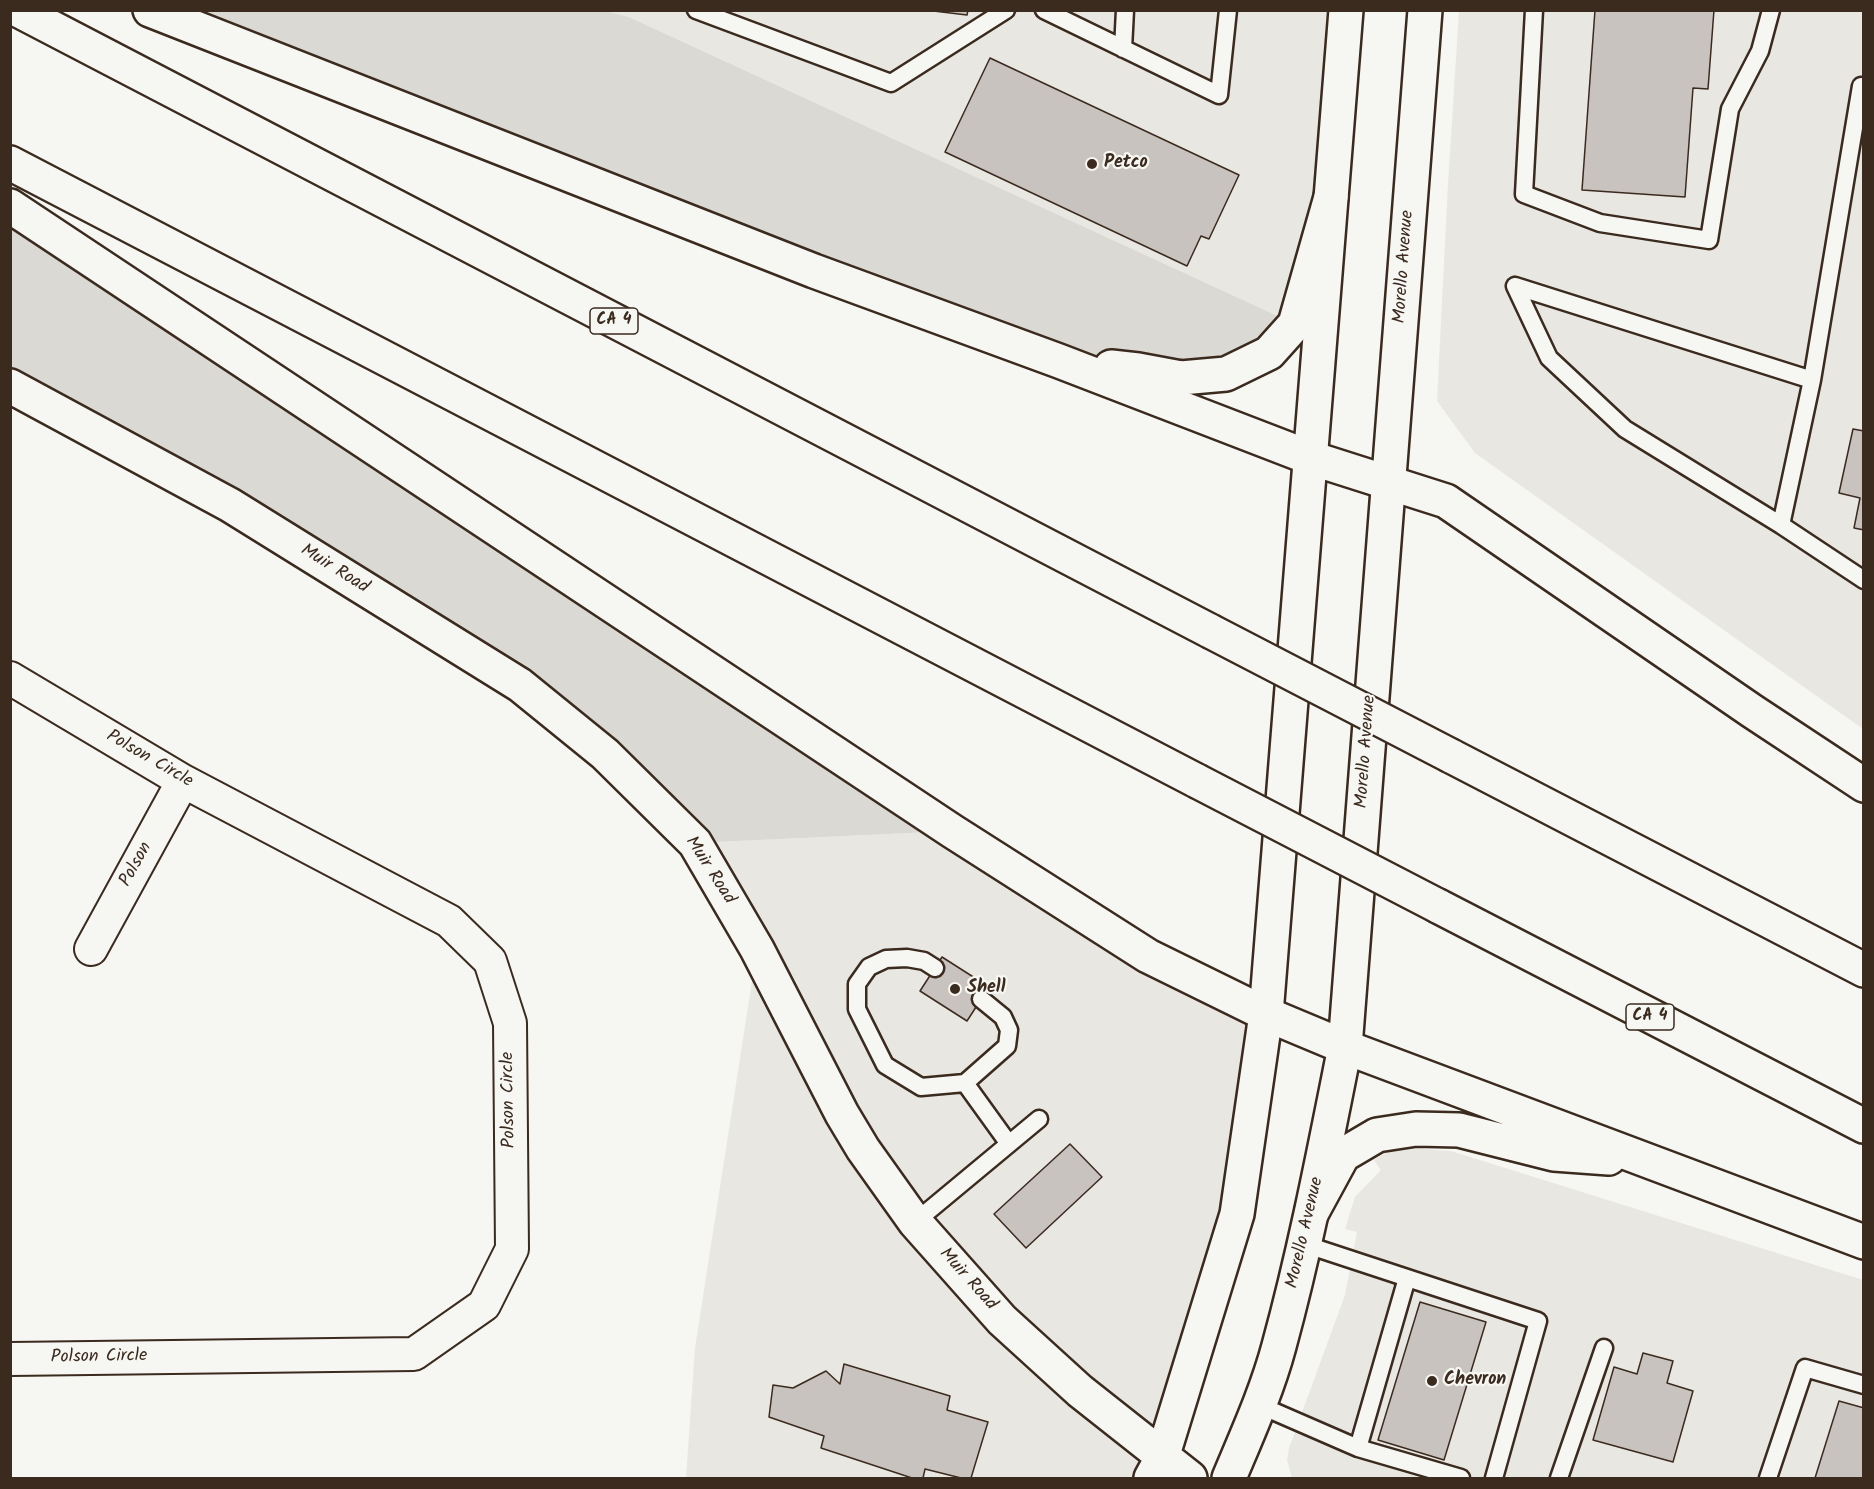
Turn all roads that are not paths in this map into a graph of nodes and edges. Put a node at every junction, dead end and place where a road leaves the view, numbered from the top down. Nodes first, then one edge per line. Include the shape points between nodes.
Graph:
1 (18, 10) edge
2 (150, 10) edge
3 (696, 10) edge
4 (1006, 10) edge
5 (1044, 10) edge
6 (1125, 10) edge
7 (1228, 10) edge
8 (1346, 10) edge
9 (1425, 10) edge
10 (1534, 10) edge
11 (1771, 10) edge
12 (1123, 49) junction
13 (1863, 87) edge
14 (10, 164) edge
15 (1331, 197) junction
16 (10, 206) edge
17 (1059, 361) junction
18 (1812, 380) junction
19 (10, 386) edge
20 (1311, 458) junction
21 (1388, 484) junction
22 (1781, 525) junction
23 (1863, 580) edge
24 (10, 678) edge
25 (183, 781) junction
26 (1863, 785) edge
27 (91, 948) dead end
28 (934, 968) dead end
29 (1863, 970) edge
30 (981, 999) dead end
31 (1266, 1014) junction
32 (1345, 1047) junction
33 (965, 1083) junction
34 (1039, 1119) dead end
35 (1863, 1126) edge
36 (1009, 1144) junction
37 (1644, 1160) junction
38 (1312, 1212) junction
39 (915, 1222) junction
40 (1863, 1242) edge
41 (1304, 1244) junction
42 (1407, 1278) junction
43 (1604, 1348) dead end
44 (10, 1359) edge
45 (1863, 1385) edge
46 (1259, 1405) junction
47 (1358, 1448) junction
48 (1156, 1468) edge
49 (1190, 1479) edge
50 (1229, 1479) edge
51 (1461, 1479) edge
52 (1494, 1479) edge
53 (1559, 1479) edge
54 (1768, 1479) edge

1 - 29 main road, CA 4, bridge
2 - 17 main road via 814,271
3 - 4 lane via 891,83
5 - 12 lane
6 - 12 lane
7 - 12 lane via 1219,95
8 - 15 main road
9 - 21 main road, Morello Avenue
10 - 11 lane via 1524,194 1600,223 1709,240 1730,109 1760,51
13 - 18 lane
14 - 35 main road, CA 4, bridge
15 - 17 main road via 1295,324 1269,353 1226,374 1180,378
15 - 20 main road
16 - 31 main road via 962,838 1148,956
17 - 20 main road
18 - 22 lane
18 - 22 lane via 1515,286 1549,357 1625,429
19 - 39 main road, Muir Road via 250,518 520,685 605,754 695,843 757,949 862,1149
20 - 21 main road
20 - 31 main road
21 - 26 main road via 1446,501
21 - 32 main road, Morello Avenue
22 - 23 lane
24 - 25 street, Polson Circle
25 - 27 street, Polson
25 - 44 street, Polson Circle via 449,921 490,961 510,1023 512,1249 484,1305 414,1354
28 - 33 lane via 908,958 886,959 869,967 857,984 857,1009 885,1065 921,1087
30 - 33 lane via 1003,1017 1010,1030 1007,1046
31 - 32 main road
31 - 48 main road via 1237,1214
32 - 37 main road
32 - 38 main road, Morello Avenue
33 - 36 lane
34 - 36 lane
36 - 39 lane
37 - 38 main road via 1554,1154 1459,1130 1387,1133 1343,1155
37 - 40 main road
38 - 41 main road, Morello Avenue
39 - 48 main road, Muir Road via 1002,1320
41 - 42 lane
41 - 46 main road, Morello Avenue via 1279,1348
42 - 47 lane
42 - 52 lane via 1538,1321
43 - 53 lane
45 - 54 lane via 1805,1368
46 - 47 lane
46 - 50 main road, Morello Avenue
47 - 51 lane
48 - 49 main road, Muir Road

